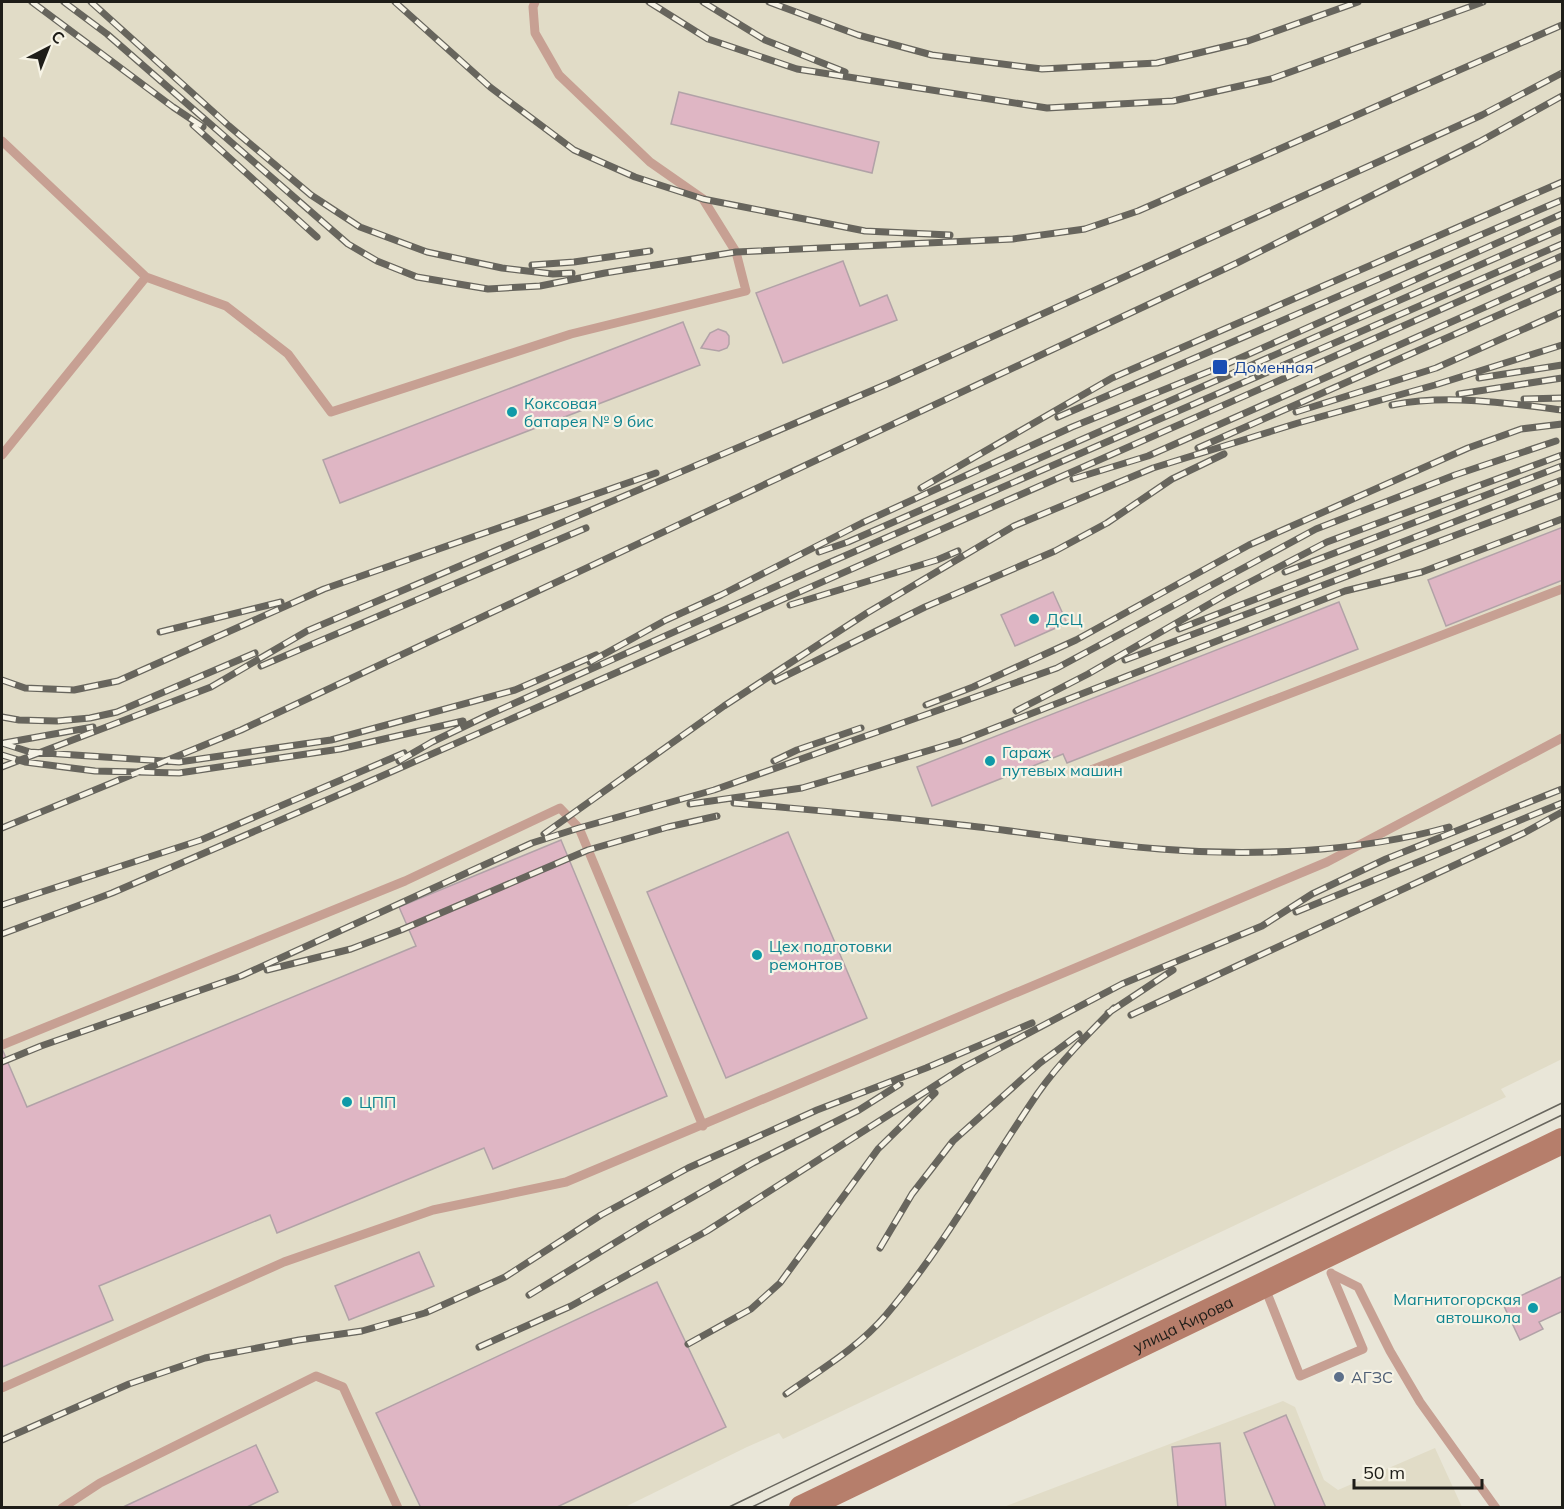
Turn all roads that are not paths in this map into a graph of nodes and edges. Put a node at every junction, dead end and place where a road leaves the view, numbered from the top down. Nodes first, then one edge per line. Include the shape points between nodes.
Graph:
1 (535, 2) edge
2 (2, 141) edge
3 (146, 277) junction
4 (2, 455) edge
5 (1563, 589) edge
6 (1563, 738) edge
7 (1091, 770) dead end
8 (2, 1045) edge
9 (703, 1125) junction
10 (1563, 1141) edge
11 (1328, 1266) junction
12 (1264, 1285) junction
13 (2, 1388) edge
14 (62, 1508) edge
15 (398, 1508) edge
16 (802, 1508) edge
17 (1496, 1508) edge

1 - 3 lane via 535,33 559,75 650,162 703,199 736,252 746,291 571,334 331,412 288,354 226,306
2 - 3 lane
3 - 4 lane
5 - 7 lane
6 - 9 lane via 1327,862
8 - 9 lane via 405,881 560,808 579,828
9 - 13 lane via 566,1182 433,1210 284,1262
10 - 11 main road, улица Кирова
11 - 12 main road, улица Кирова
11 - 12 lane via 1364,1349 1300,1376
11 - 17 lane via 1358,1287 1420,1402
12 - 16 main road, улица Кирова
14 - 15 lane via 100,1483 316,1376 344,1387

